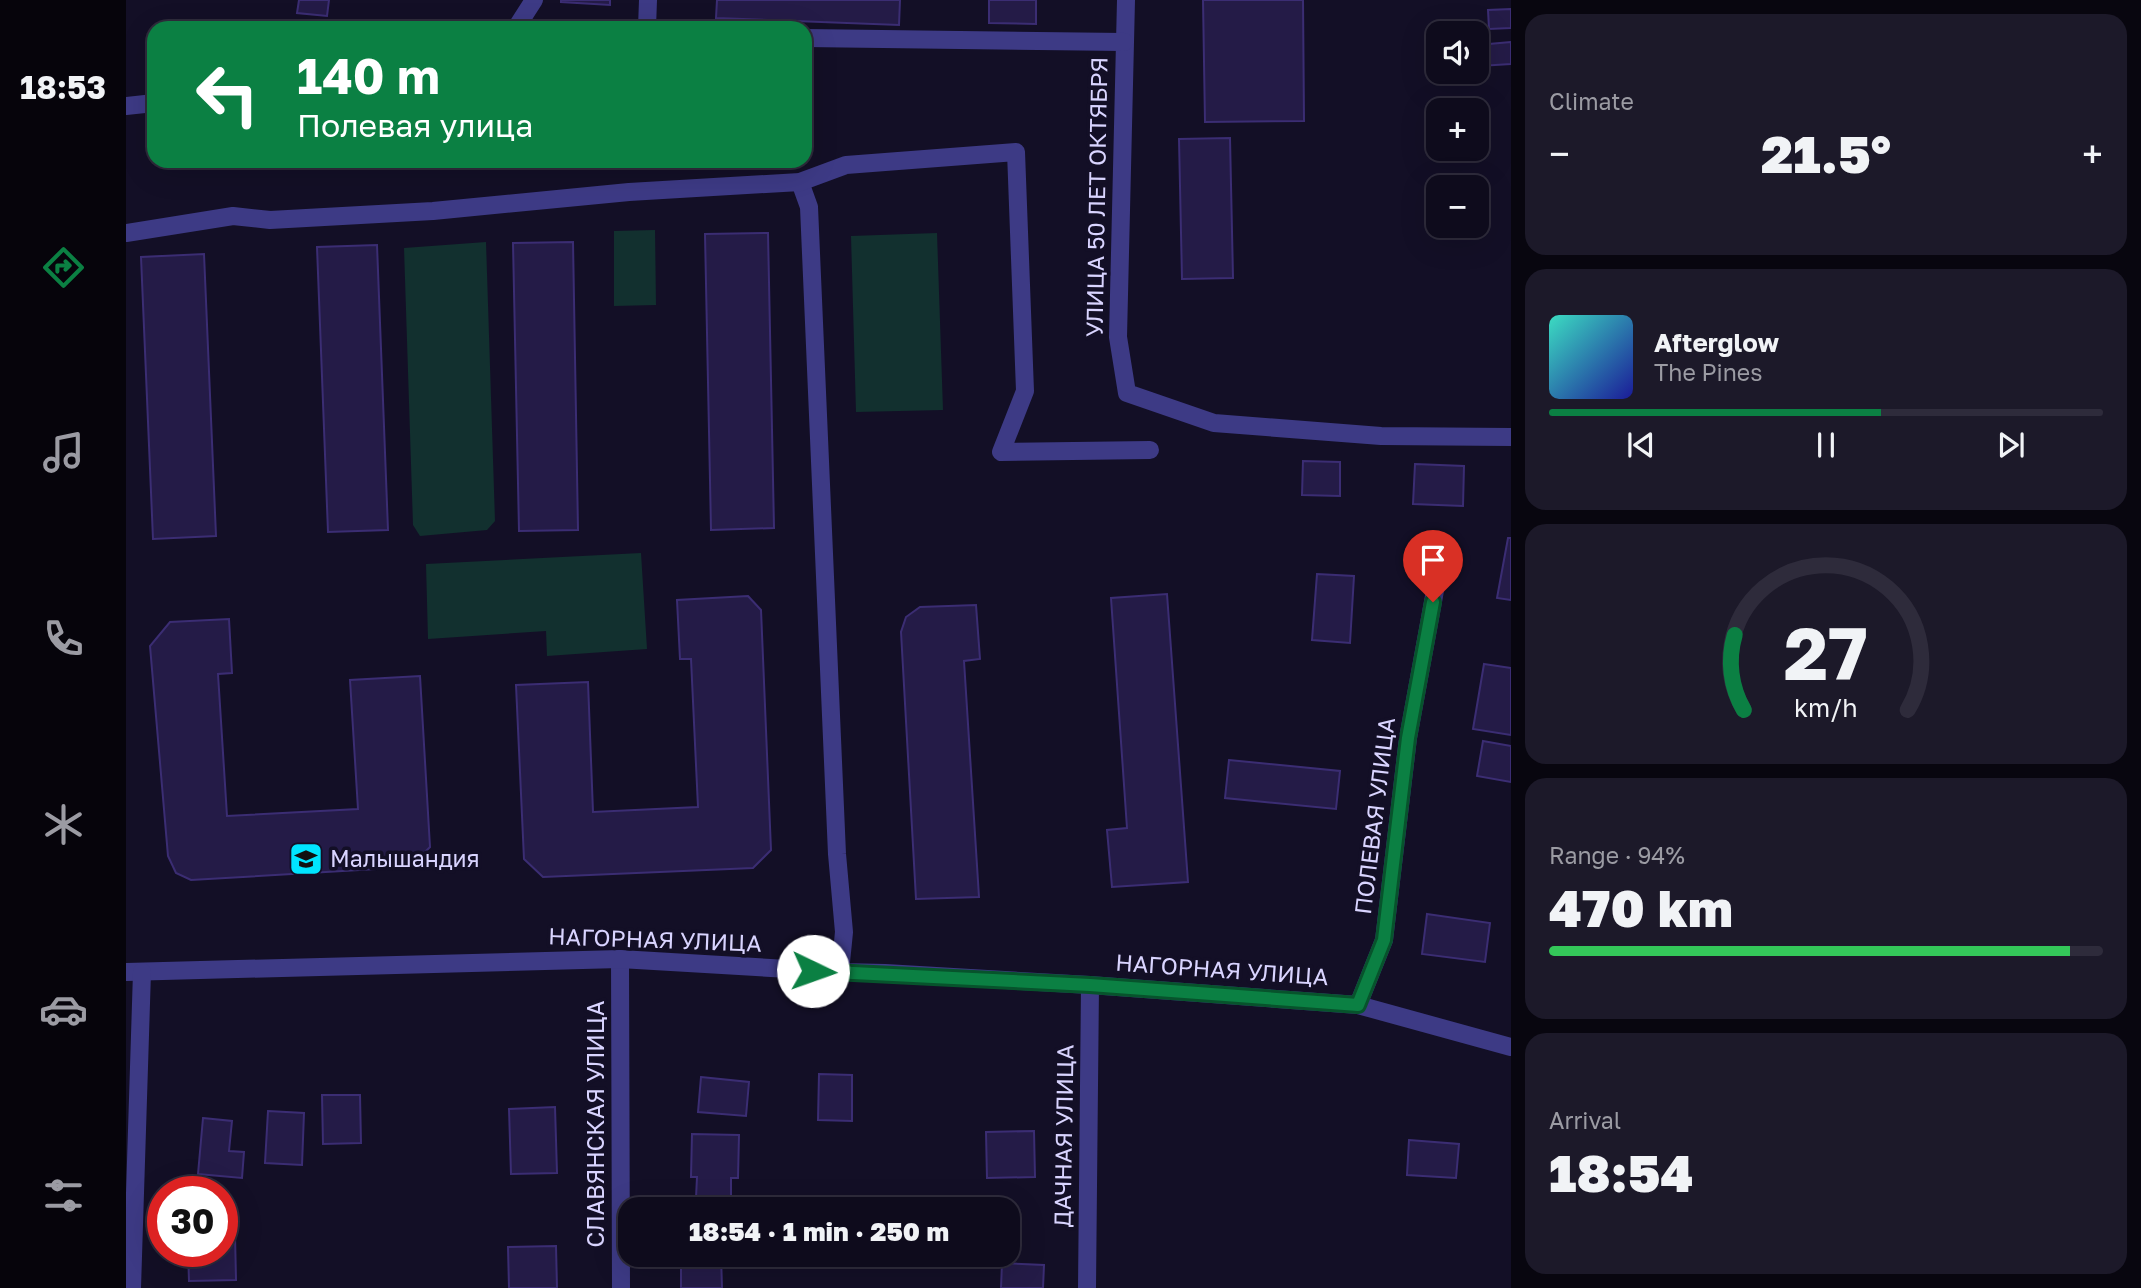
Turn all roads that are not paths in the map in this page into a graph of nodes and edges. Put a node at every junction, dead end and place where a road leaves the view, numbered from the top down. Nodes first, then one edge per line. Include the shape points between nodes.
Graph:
1 (648, 0) edge
2 (1126, 0) edge
3 (647, 21) edge
4 (812, 38) edge
5 (1124, 42) junction
6 (147, 104) edge
7 (126, 106) edge
8 (800, 182) junction
9 (126, 233) edge
10 (1511, 437) edge
11 (1150, 450) dead end
12 (1443, 547) dead end
13 (620, 959) junction
14 (134, 972) edge
15 (840, 972) junction
16 (1090, 985) junction
17 (1358, 1005) junction
18 (1511, 1047) edge
19 (132, 1288) edge
20 (621, 1288) edge
21 (1087, 1288) edge

1 - 3 street
2 - 5 street, УЛИЦА 50 ЛЕТ ОКТЯБРЯ
4 - 5 street
5 - 10 street, УЛИЦА 50 ЛЕТ ОКТЯБРЯ via 1118,337 1127,393 1214,423 1381,436
6 - 7 street
8 - 9 street via 629,192 433,211 270,220 233,216
8 - 11 street via 846,165 1016,152 1024,391 1001,452
8 - 15 street via 809,207 836,841 844,932
12 - 17 street, ПОЛЕВАЯ УЛИЦА via 1408,738 1384,940
13 - 14 street, НАГОРНАЯ УЛИЦА
13 - 15 street, НАГОРНАЯ УЛИЦА
13 - 20 street, СЛАВЯНСКАЯ УЛИЦА
14 - 19 street
15 - 16 street, НАГОРНАЯ УЛИЦА
16 - 17 street, НАГОРНАЯ УЛИЦА
16 - 21 street, ДАЧНАЯ УЛИЦА
17 - 18 street, НАГОРНАЯ УЛИЦА

